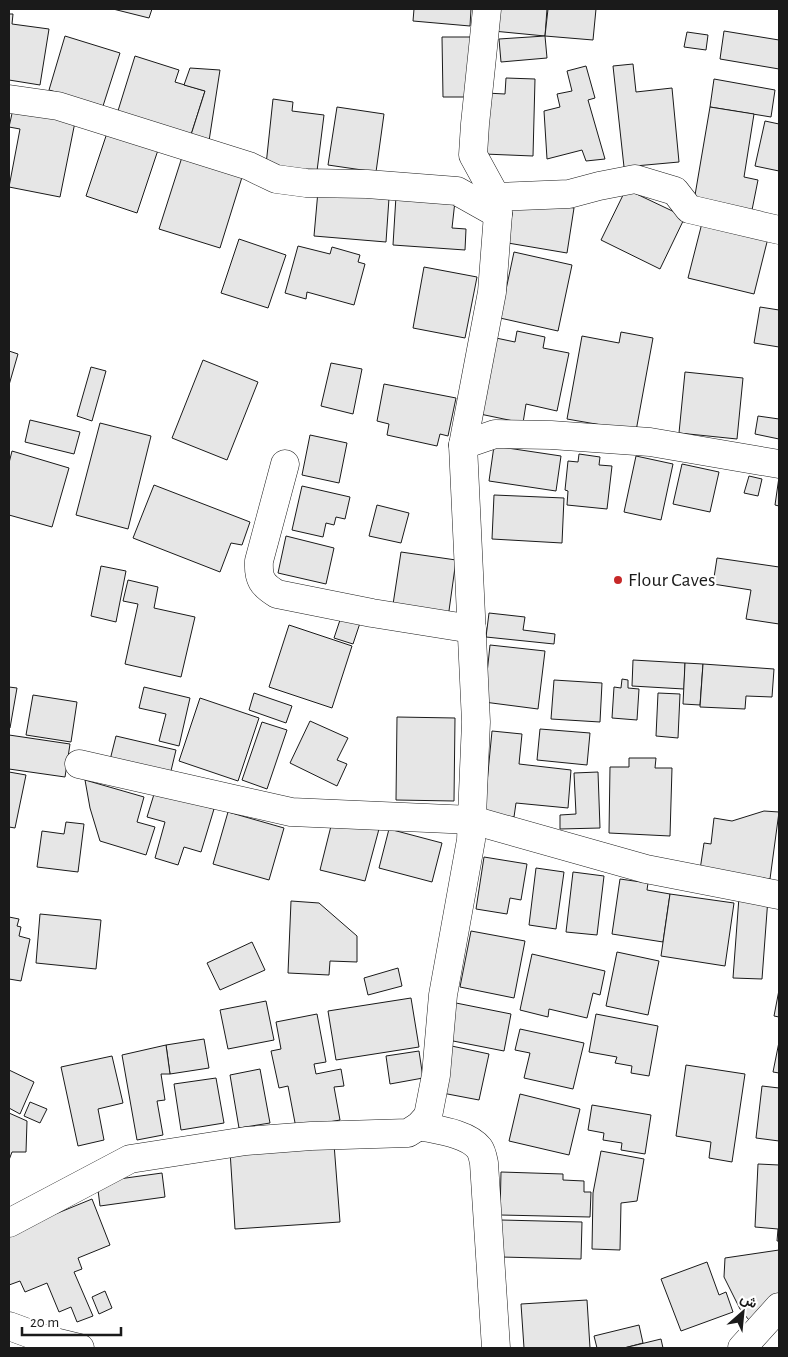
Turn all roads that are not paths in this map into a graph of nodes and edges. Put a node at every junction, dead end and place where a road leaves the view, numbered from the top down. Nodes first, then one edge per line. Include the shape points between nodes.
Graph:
1 (487, 9) edge
2 (9, 99) edge
3 (497, 206) junction
4 (779, 230) edge
5 (463, 445) junction
6 (285, 464) dead end
7 (779, 464) edge
8 (472, 628) junction
9 (79, 764) dead end
10 (472, 820) junction
11 (779, 895) edge
12 (419, 1126) junction
13 (9, 1223) edge
14 (779, 1308) edge
15 (9, 1326) edge
16 (50, 1344) edge
17 (80, 1348) edge
18 (496, 1348) edge
19 (742, 1348) edge

1 - 3 street via 474,155
2 - 3 street via 58,106 249,166 276,179 306,184 367,184 457,191
3 - 4 street via 635,179 675,191 689,209
3 - 5 street via 492,292
5 - 7 street via 495,434 551,435 650,442
5 - 8 street
6 - 8 street via 258,570 260,580 268,588 277,594 372,613
8 - 10 street via 476,722
9 - 10 street via 291,812
10 - 11 street via 646,869
10 - 12 street via 442,996 436,1075 428,1116
12 - 13 street via 408,1133 246,1141 130,1160
12 - 18 street via 466,1137 480,1149 484,1163
14 - 19 street
15 - 16 street
16 - 17 street

